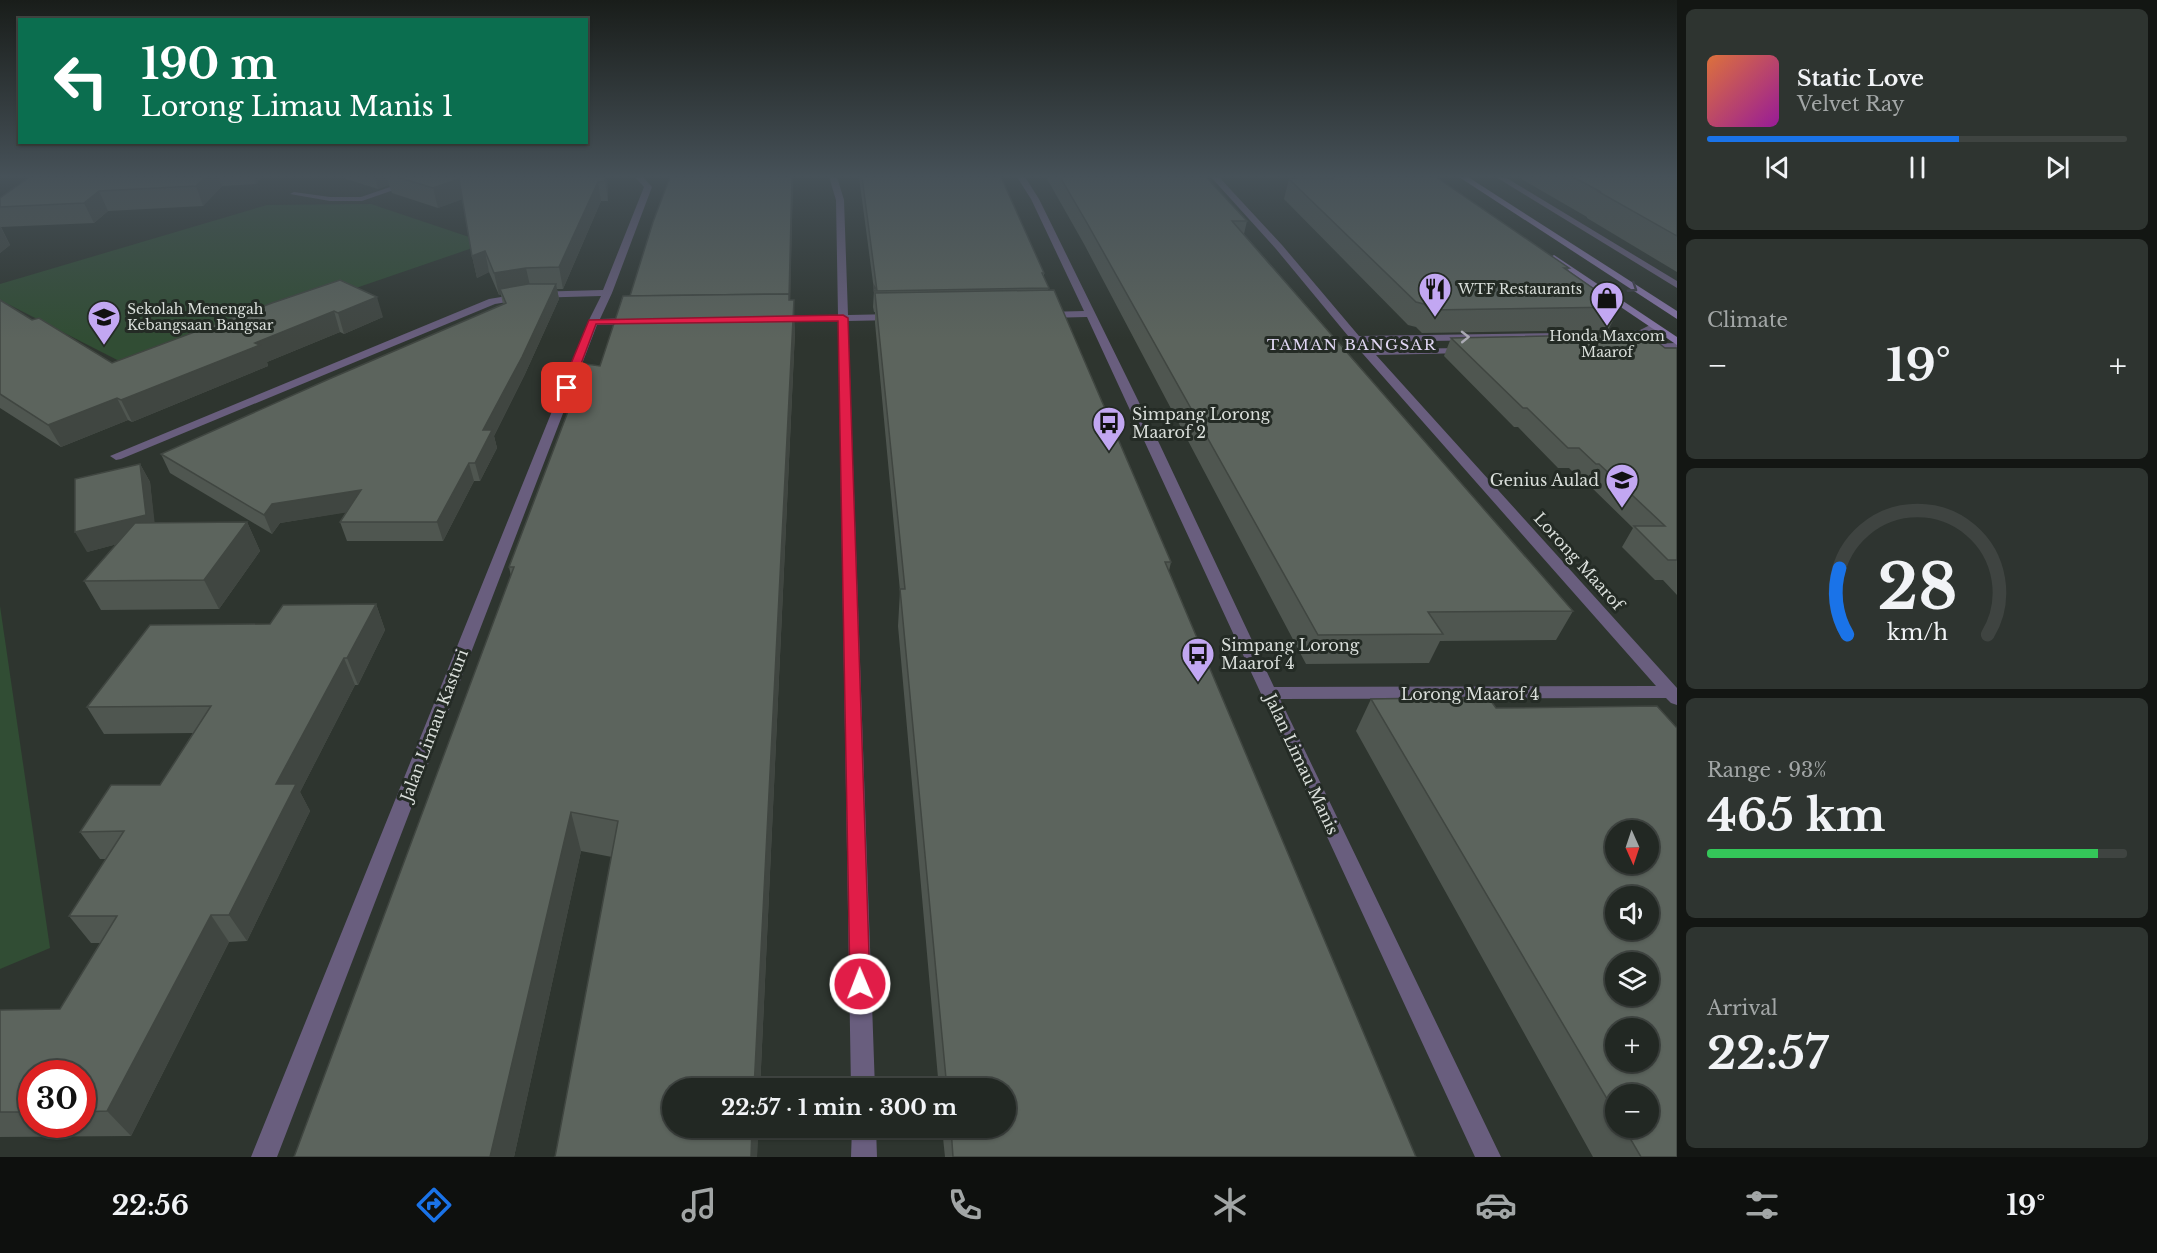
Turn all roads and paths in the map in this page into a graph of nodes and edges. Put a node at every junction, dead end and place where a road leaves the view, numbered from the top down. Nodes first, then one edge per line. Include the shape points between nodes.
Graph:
1 (631, 231) edge
2 (841, 231) edge
3 (1050, 231) edge
4 (1264, 231) edge
5 (1546, 231) edge
6 (1588, 231) edge
7 (1543, 250) edge
8 (1677, 285) edge
9 (607, 293) junction
10 (1090, 314) junction
11 (1034, 315) edge
12 (1677, 316) edge
13 (902, 317) edge
14 (843, 318) junction
15 (763, 319) edge
16 (650, 321) edge
17 (593, 322) junction
18 (1654, 326) junction
19 (1597, 335) edge
20 (1574, 336) edge
21 (1356, 339) junction
22 (1677, 344) edge
23 (1637, 347) edge
24 (1483, 349) edge
25 (1367, 352) junction
26 (116, 456) dead end
27 (1269, 693) junction
28 (1674, 695) edge
29 (863, 1078) edge
30 (864, 1138) edge
31 (264, 1157) edge
32 (864, 1157) edge
33 (1488, 1157) edge

1 - 9 street, Jalan Limau Kasturi
2 - 14 street
3 - 10 street, Jalan Limau Manis
4 - 21 street, Lorong Maarof
5 -> 12 main road
6 - 8 street
7 - 18 main road
9 - 17 street, Jalan Limau Kasturi
9 - 26 street via 531,295 493,301
10 - 11 street
10 - 27 street, Jalan Limau Manis
13 - 14 street
14 - 15 street
14 - 29 street
16 - 17 street
17 - 31 street, Jalan Limau Kasturi
18 - 19 street via 1642,333
18 - 22 main road
21 -> 20 street
21 - 25 street, Lorong Maarof
22 - 23 street
24 - 25 street
25 - 28 street, Lorong Maarof
27 - 28 street, Lorong Maarof 4
27 - 33 street, Jalan Limau Manis
30 - 32 street

